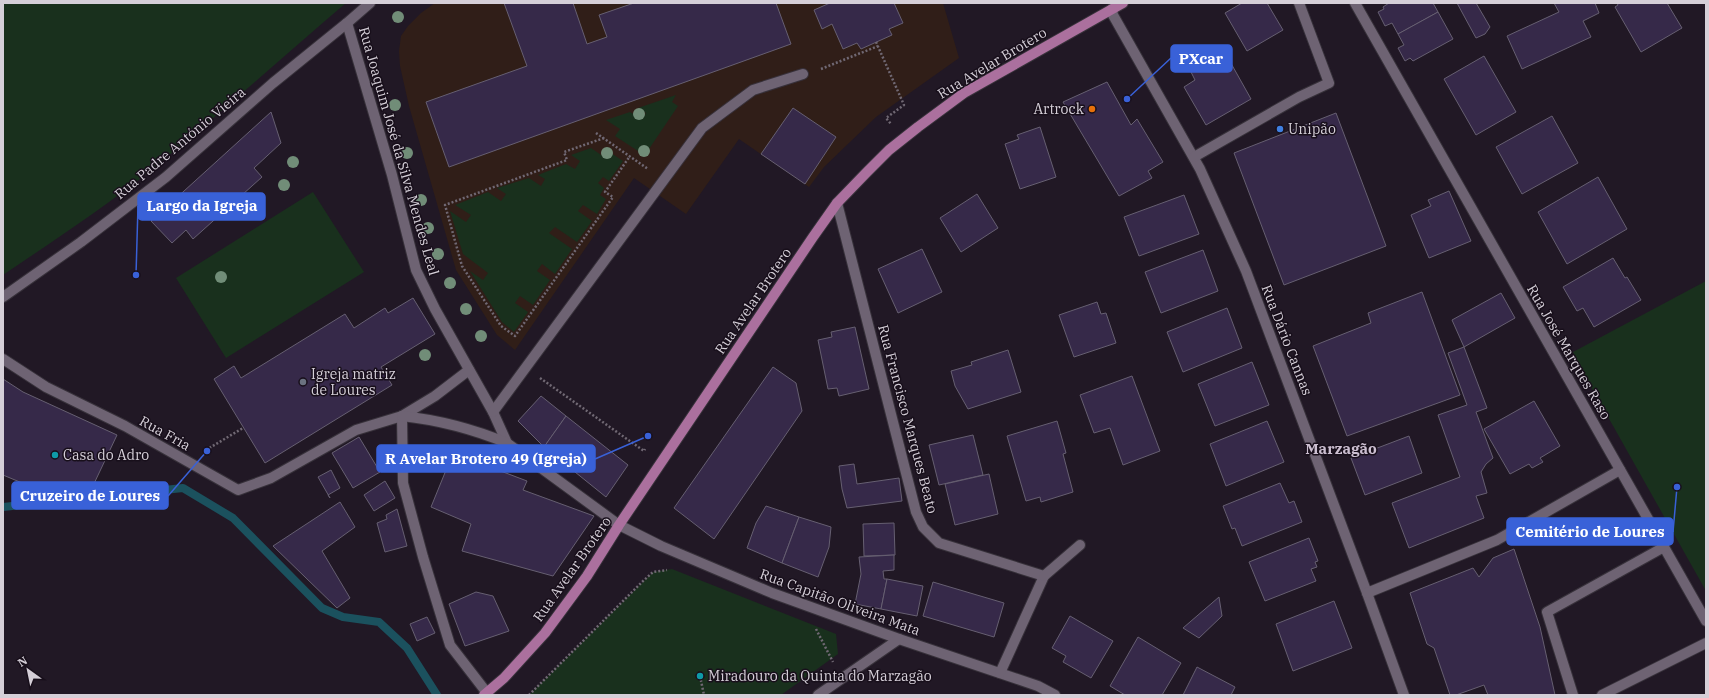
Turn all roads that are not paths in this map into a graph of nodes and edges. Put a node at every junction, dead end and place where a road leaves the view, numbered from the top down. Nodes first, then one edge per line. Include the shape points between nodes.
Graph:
1 (370, 3) edge
2 (1123, 3) edge
3 (1299, 3) edge
4 (1355, 3) edge
5 (1112, 9) junction
6 (347, 23) junction
7 (803, 74) dead end
8 (1194, 157) junction
9 (837, 203) junction
10 (3, 297) edge
11 (3, 359) edge
12 (469, 370) junction
13 (492, 412) junction
14 (402, 416) junction
15 (507, 444) junction
16 (1620, 470) junction
17 (619, 525) junction
18 (1080, 544) dead end
19 (1664, 547) junction
20 (1044, 576) junction
21 (1368, 593) junction
22 (1706, 621) edge
23 (899, 639) junction
24 (1706, 643) edge
25 (1000, 673) junction
26 (485, 694) edge
27 (818, 695) edge
28 (1055, 695) edge
29 (1404, 695) edge
30 (1573, 695) edge
31 (1602, 695) edge

1 - 6 street, Rua Padre António Vieira
2 - 5 main road, Rua Avelar Brotero
3 - 8 street via 1329,83
4 - 16 street, Rua José Marques Raso
5 - 8 street, Rua Dário Cannas via 1113,15
5 - 9 main road, Rua Avelar Brotero via 964,93 889,150
6 - 10 street, Rua Padre António Vieira via 273,83 166,177
6 - 12 street, Rua Joaquim José da Silva Mendes Leal via 392,175 416,270
7 - 13 street via 752,90 702,128
8 - 21 street, Rua Dário Cannas via 1246,271
9 - 17 main road, Rua Avelar Brotero
9 - 20 street, Rua Francisco Marques Beato via 916,512 923,527 939,543
11 - 14 street, Rua Fria via 46,387 124,426 238,490 271,478 356,430
12 - 13 street, Rua Joaquim José da Silva Mendes Leal
12 - 14 street via 435,396
13 - 15 street, Rua Joaquim José da Silva Mendes Leal
14 - 15 street, Rua Capitão Oliveira Mata via 454,424 481,432
14 - 26 street via 403,483 423,557 450,645
15 - 17 street, Rua Capitão Oliveira Mata
16 - 19 street, Rua José Marques Raso
16 - 21 street via 1497,540
17 - 23 street, Rua Capitão Oliveira Mata via 660,546 772,594
17 - 26 main road, Rua Avelar Brotero via 587,576 545,633 504,678
18 - 20 street
19 - 22 street, Rua José Marques Raso
19 - 30 street via 1547,612
20 - 25 street
21 - 29 street, Rua Dário Cannas
23 - 25 street, Rua Capitão Oliveira Mata
23 - 27 street
24 - 31 street
25 - 28 street, Rua Capitão Oliveira Mata via 1038,686

